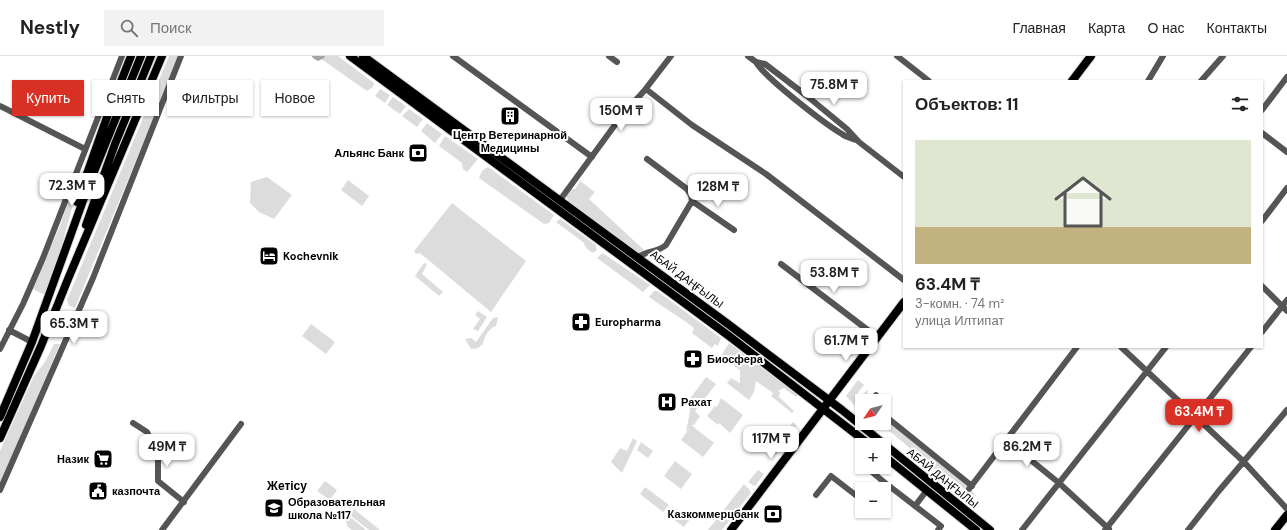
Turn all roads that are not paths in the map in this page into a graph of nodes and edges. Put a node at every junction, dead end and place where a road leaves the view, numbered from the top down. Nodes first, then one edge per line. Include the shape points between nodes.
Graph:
1 (122, 56) edge
2 (131, 56) edge
3 (141, 56) edge
4 (151, 56) edge
5 (162, 56) edge
6 (181, 56) edge
7 (350, 56) edge
8 (363, 56) edge
9 (453, 56) edge
10 (609, 56) edge
11 (671, 56) edge
12 (748, 56) edge
13 (897, 56) edge
14 (1091, 56) edge
15 (1163, 56) edge
16 (1223, 56) edge
17 (617, 62) dead end
18 (1287, 77) edge
19 (114, 80) edge
20 (120, 80) edge
21 (928, 80) edge
22 (1073, 80) edge
23 (1149, 80) edge
24 (1202, 80) edge
25 (646, 89) junction
26 (0, 106) edge
27 (1263, 109) edge
28 (103, 116) joint
29 (1263, 133) edge
30 (85, 149) junction
31 (1287, 152) edge
32 (592, 157) junction
33 (647, 159) dead end
34 (903, 176) edge
35 (1287, 188) edge
36 (560, 200) junction
37 (692, 201) junction
38 (1263, 220) edge
39 (734, 230) dead end
40 (68, 241) junction
41 (638, 257) junction
42 (781, 264) dead end
43 (68, 279) junction
44 (903, 279) edge
45 (1263, 287) edge
46 (1287, 300) edge
47 (903, 303) edge
48 (1285, 308) edge
49 (9, 330) junction
50 (1263, 331) edge
51 (877, 337) junction
52 (32, 342) junction
53 (1076, 348) edge
54 (1122, 348) edge
55 (1165, 348) edge
56 (1249, 348) edge
57 (0, 349) edge
58 (1148, 371) junction
59 (829, 400) junction
60 (824, 408) junction
61 (1287, 410) edge
62 (0, 417) edge
63 (1196, 418) junction
64 (891, 421) edge
65 (133, 423) dead end
66 (241, 424) dead end
67 (0, 438) edge
68 (861, 438) edge
69 (1006, 440) junction
70 (891, 462) edge
71 (1244, 462) junction
72 (874, 474) edge
73 (884, 482) edge
74 (1059, 483) junction
75 (891, 487) edge
76 (0, 490) edge
77 (927, 490) junction
78 (816, 495) dead end
79 (855, 495) edge
80 (184, 502) junction
81 (915, 506) junction
82 (1287, 509) edge
83 (1287, 515) edge
84 (940, 528) edge
85 (1107, 529) edge
86 (162, 530) edge
87 (731, 530) edge
88 (976, 530) edge
89 (990, 530) edge
90 (1022, 530) edge
91 (1188, 530) edge
92 (1275, 530) edge

1 - 19 street
2 - 20 main road
3 - 40 main road
4 - 43 main road via 110,157
5 - 43 main road
6 - 76 street via 93,278
7 - 60 main road, АБАЙ ДАҢҒЫЛЫ
8 - 36 main road, АБАЙ ДАҢҒЫЛЫ
9 - 32 street
10 - 17 street
11 - 25 street
12 - 34 street via 756,62 765,64 807,96
13 - 21 street
14 - 22 main road
15 - 23 street
16 - 24 street
18 - 27 street
25 - 32 street via 629,106
25 - 44 street via 692,125 766,174
26 - 30 street
28 - 30 street
28 - 40 main road
29 - 31 street
30 - 49 street via 44,258
32 - 36 street
33 - 37 street via 687,189
35 - 38 street
36 - 41 main road, АБАЙ ДАҢҒЫЛЫ
37 - 39 street
37 - 41 street via 666,245
40 - 52 main road via 57,279
41 - 59 main road, АБАЙ ДАҢҒЫЛЫ
42 - 51 street
43 - 67 main road
45 - 48 street
46 - 48 street
47 - 51 main road
48 - 50 street
49 - 52 street
49 - 57 street
51 - 59 main road
52 - 62 main road
53 - 69 street
54 - 58 street
55 - 58 street
56 - 63 street
58 - 63 street
58 - 74 street
59 - 60 main road
59 - 89 main road, АБАЙ ДАҢҒЫЛЫ
60 - 68 main road, АБАЙ ДАҢҒЫЛЫ
60 - 87 main road
61 - 71 street
63 - 71 street
63 - 85 street
64 - 69 street via 970,488
65 - 80 street via 147,432 159,457 158,482
66 - 80 street
69 - 74 street
70 - 77 main road, АБАЙ ДАҢҒЫЛЫ
71 - 82 street
71 - 91 street
72 - 73 street
74 - 85 street
74 - 90 street
75 - 81 street
77 - 81 street
77 - 88 main road, АБАЙ ДАҢҒЫЛЫ
78 - 79 street via 830,476
80 - 86 street
81 - 84 street
83 - 92 main road

